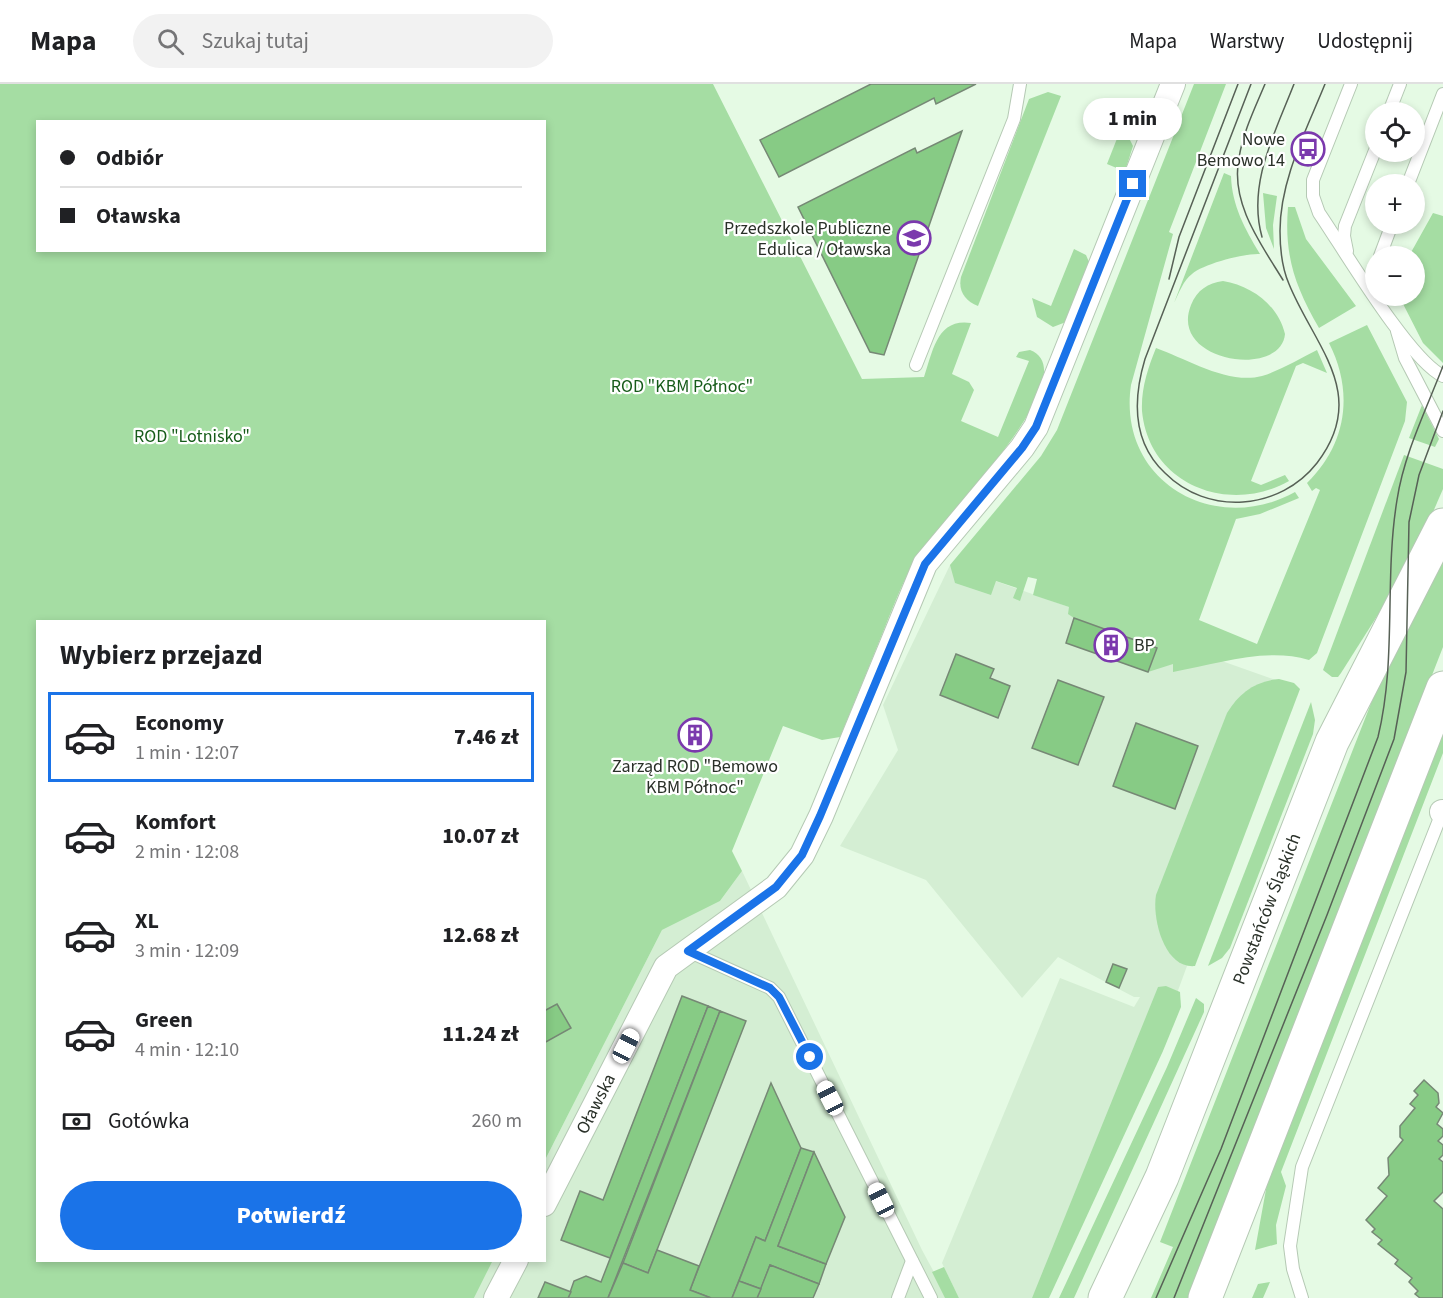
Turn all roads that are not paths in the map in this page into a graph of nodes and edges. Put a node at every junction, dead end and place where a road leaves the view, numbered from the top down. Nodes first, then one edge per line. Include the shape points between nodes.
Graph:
1 (1020, 84) edge
2 (1173, 84) edge
3 (1351, 84) edge
4 (1400, 84) edge
5 (1443, 94) edge
6 (1393, 102) edge
7 (1370, 162) edge
8 (1412, 174) edge
9 (1351, 260) junction
10 (1365, 280) edge
11 (1383, 306) edge
12 (1395, 324) junction
13 (916, 365) dead end
14 (1443, 376) edge
15 (1443, 430) edge
16 (1443, 525) edge
17 (1443, 688) edge
18 (1443, 811) edge
19 (688, 951) junction
20 (546, 1200) edge
21 (912, 1261) junction
22 (515, 1262) edge
23 (496, 1298) edge
24 (898, 1298) edge
25 (931, 1298) edge
26 (1105, 1298) edge
27 (1205, 1298) edge
28 (1302, 1298) edge

1 - 13 lane via 1014,119
2 - 19 street, Oławska via 1036,427 925,564 802,855 776,887
3 - 9 lane via 1313,180 1312,192 1319,213
4 - 6 lane
5 - 8 lane
7 - 9 lane via 1345,226
9 - 10 lane
11 - 12 lane
12 - 14 lane via 1426,364
12 - 15 lane via 1405,358
16 - 26 main road, Powstańców Śląskich via 1332,742 1162,1177
17 - 27 main road
18 - 28 lane via 1302,1167 1290,1246
19 - 20 street, Oławska via 666,967
19 - 21 lane via 770,988 779,997
21 - 24 lane
21 - 25 lane
22 - 23 street

